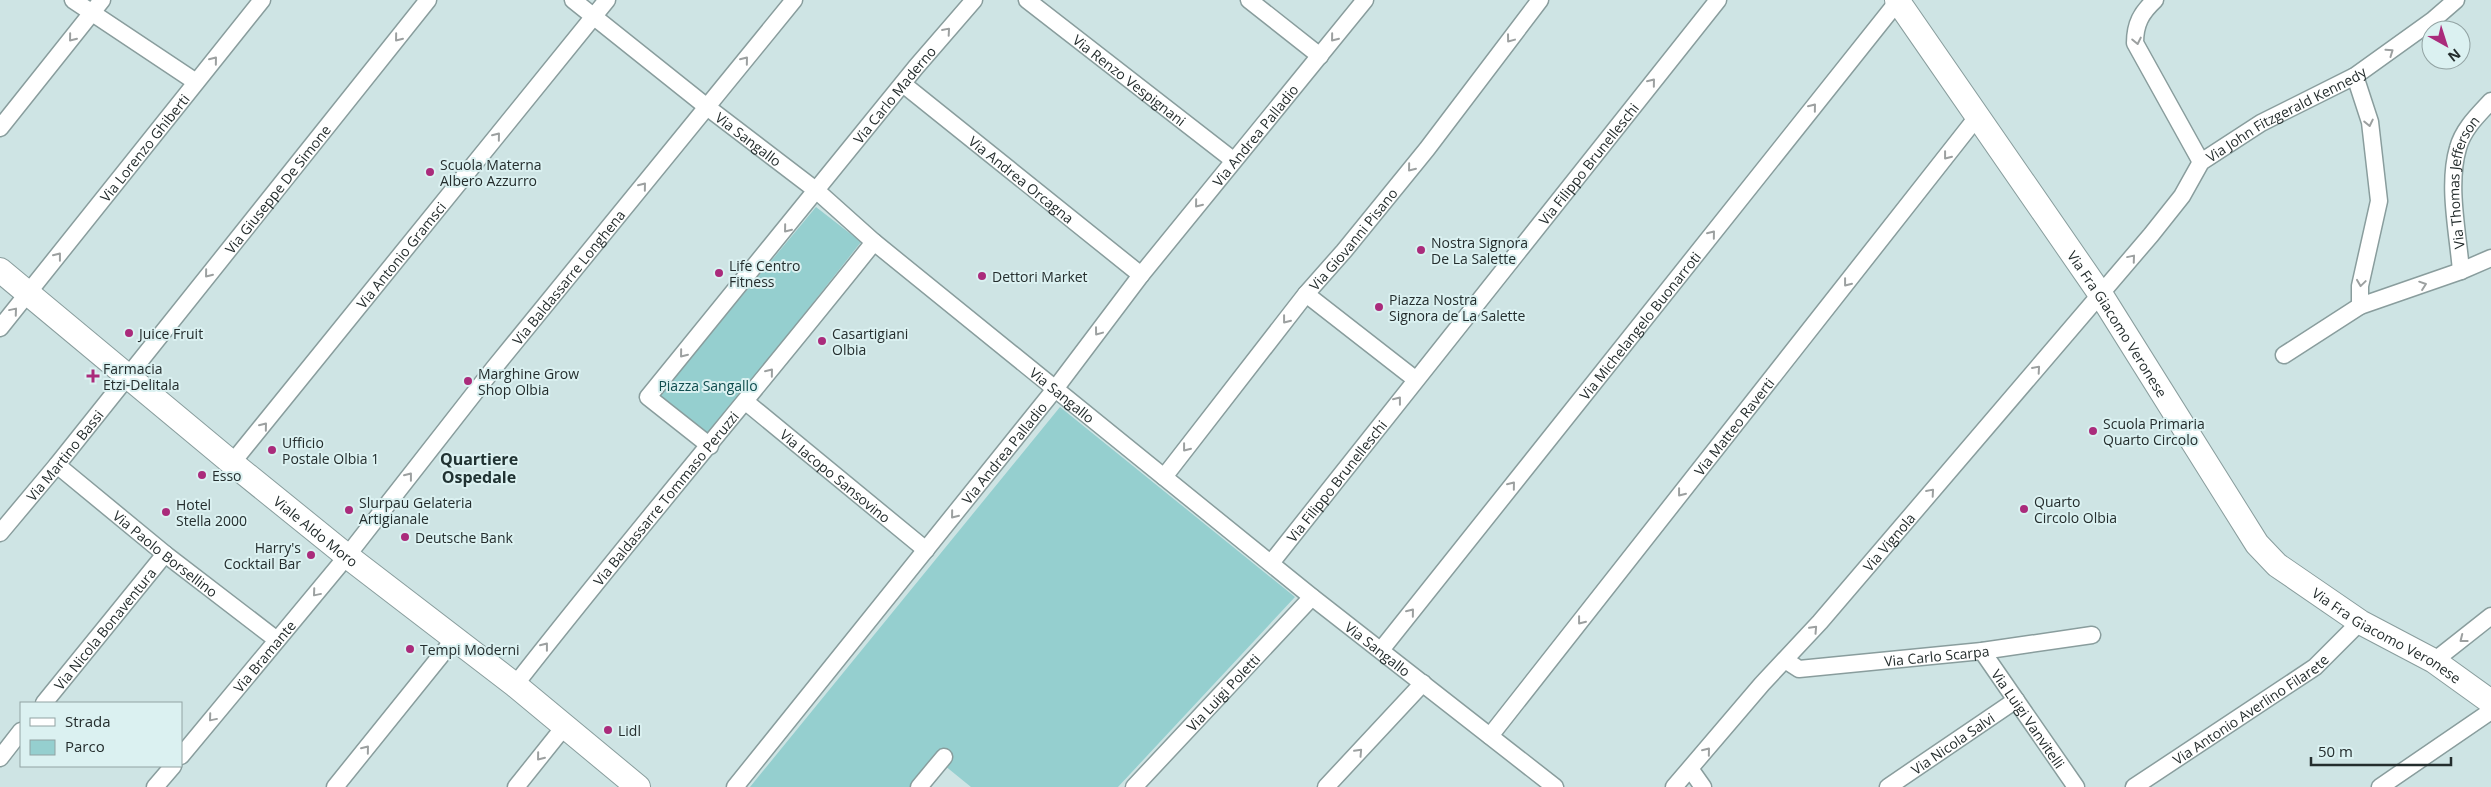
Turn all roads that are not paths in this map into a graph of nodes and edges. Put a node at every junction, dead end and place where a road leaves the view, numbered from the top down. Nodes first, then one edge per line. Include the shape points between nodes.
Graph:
1 (73, 0) edge
2 (262, 0) edge
3 (428, 0) edge
4 (573, 0) edge
5 (607, 0) edge
6 (794, 0) edge
7 (974, 0) edge
8 (1027, 0) edge
9 (1249, 0) edge
10 (1365, 0) edge
11 (1540, 0) edge
12 (1718, 0) edge
13 (1897, 0) edge
14 (2155, 0) edge
15 (2456, 0) edge
16 (98, 6) edge
17 (594, 16) junction
18 (1320, 56) junction
19 (2355, 76) junction
20 (196, 82) junction
21 (903, 84) junction
22 (2491, 101) edge
23 (707, 107) junction
24 (1977, 117) junction
25 (0, 128) edge
26 (1233, 160) junction
27 (2201, 162) junction
28 (817, 191) junction
29 (874, 242) junction
30 (2491, 258) edge
31 (0, 270) edge
32 (2461, 271) junction
33 (1141, 275) junction
34 (28, 294) junction
35 (1306, 294) junction
36 (2101, 295) junction
37 (2360, 306) junction
38 (0, 328) edge
39 (2284, 354) dead end
40 (126, 376) junction
41 (1415, 379) junction
42 (1055, 389) junction
43 (746, 402) junction
44 (710, 446) junction
45 (232, 463) junction
46 (57, 465) junction
47 (1164, 477) junction
48 (0, 533) edge
49 (926, 550) junction
50 (165, 554) junction
51 (347, 556) junction
52 (1271, 563) junction
53 (1312, 597) junction
54 (2491, 616) edge
55 (2360, 622) junction
56 (2092, 635) dead end
57 (455, 638) junction
58 (277, 640) junction
59 (1381, 650) junction
60 (1982, 650) junction
61 (1784, 660) junction
62 (2434, 661) junction
63 (1423, 683) junction
64 (515, 685) junction
65 (2016, 700) junction
66 (45, 702) edge
67 (2491, 702) edge
68 (2491, 712) edge
69 (564, 727) junction
70 (20, 732) edge
71 (1490, 736) junction
72 (182, 755) edge
73 (944, 757) dead end
74 (0, 758) edge
75 (172, 767) edge
76 (1691, 770) junction
77 (155, 787) edge
78 (335, 787) edge
79 (516, 787) edge
80 (638, 787) edge
81 (735, 787) edge
82 (919, 787) edge
83 (1134, 787) edge
84 (1326, 787) edge
85 (1555, 787) edge
86 (1674, 787) edge
87 (1703, 787) edge
88 (1888, 787) edge
89 (2076, 787) edge
90 (2134, 787) edge
91 (2380, 787) edge

1 - 16 street
20 -> 2 street, Via Lorenzo Ghiberti
3 -> 40 street, Via Giuseppe De Simone
4 - 17 street, Via Sangallo
5 - 17 street, Via Antonio Gramsci
23 -> 6 street, Via Baldassarre Longhena
21 -> 7 street, Via Carlo Maderno
8 - 26 street, Via Renzo Vespignani
9 - 18 street
10 -> 18 street, Via Andrea Palladio
11 -> 35 street, Via Giovanni Pisano via 1427,149
41 -> 12 street, Via Filippo Brunelleschi
13 - 24 street, Via Fra Giacomo Veronese
59 -> 13 street, Via Michelangelo Buonarroti
14 -> 27 street via 2142,11 2135,29 2135,43
19 -> 15 street, Via John Fitzgerald Kennedy via 2434,20
16 - 20 street
16 -> 25 street
17 - 23 street, Via Sangallo
45 -> 17 street, Via Antonio Gramsci
18 - 26 street, Via Andrea Palladio
19 - 27 street, Via John Fitzgerald Kennedy via 2261,123
19 -> 37 street via 2370,122 2379,201 2360,286
34 -> 20 street, Via Lorenzo Ghiberti
21 - 28 street, Via Carlo Maderno
21 - 33 street, Via Andrea Orcagna
22 - 32 street, Via Thomas Jefferson via 2471,121 2458,148 2453,192
23 - 28 street, Via Sangallo
51 -> 23 street, Via Baldassarre Longhena via 494,368
24 - 36 street, Via Fra Giacomo Veronese
24 -> 71 street, Via Matteo Raverti
26 -> 33 street, Via Andrea Palladio
36 -> 27 street, Via John Fitzgerald Kennedy via 2182,196
28 - 29 street, Via Sangallo
28 -> 44 street via 648,397
29 - 42 street, Via Sangallo
43 -> 29 street, Via Baldassarre Tommaso Peruzzi
30 - 32 street
31 - 34 street, Viale Aldo Moro
37 -> 32 street
33 -> 42 street, Via Andrea Palladio
38 -> 34 street, Via Lorenzo Ghiberti
34 - 40 street, Viale Aldo Moro
35 - 41 street
35 -> 47 street, Via Giovanni Pisano
36 - 55 street, Via Fra Giacomo Veronese via 2257,544 2277,565
61 -> 36 street, Via Vignola
37 - 39 street
40 - 45 street, Viale Aldo Moro
40 - 46 street, Via Martino Bassi
52 -> 41 street, Via Filippo Brunelleschi
42 - 47 street, Via Sangallo
42 -> 49 street, Via Andrea Palladio
43 - 44 street, Via Baldassarre Tommaso Peruzzi
43 - 49 street, Via Iacopo Sansovino
64 -> 44 street, Via Baldassarre Tommaso Peruzzi via 621,550
45 - 51 street, Viale Aldo Moro
46 - 48 street, Via Martino Bassi
46 - 50 street, Via Paolo Borsellino
47 - 52 street, Via Sangallo
49 - 81 street, Via Andrea Palladio
50 - 58 street, Via Paolo Borsellino
50 - 66 street, Via Nicola Bonaventura
51 - 57 street, Viale Aldo Moro
51 -> 58 street, Via Bramante
52 - 53 street, Via Sangallo
53 - 59 street, Via Sangallo
53 - 83 street, Via Luigi Poletti
54 -> 62 street
55 - 62 street, Via Fra Giacomo Veronese
55 - 90 street, Via Antonio Averlino Filarete via 2315,667
56 - 60 street, Via Carlo Scarpa
57 - 64 street, Viale Aldo Moro
78 -> 57 street
58 -> 72 street, Via Bramante
59 - 63 street, Via Sangallo
60 - 61 street, Via Carlo Scarpa via 1799,669
60 - 65 street, Via Luigi Vanvitelli
76 -> 61 street, Via Vignola
62 - 67 street, Via Fra Giacomo Veronese
63 - 71 street, Via Sangallo
84 -> 63 street
64 - 69 street, Viale Aldo Moro
65 - 88 street, Via Nicola Salvi
65 - 89 street, Via Luigi Vanvitelli
68 - 91 street
69 -> 79 street
69 - 80 street, Viale Aldo Moro
70 - 74 street
71 - 85 street, Via Sangallo
73 - 82 street
75 - 77 street
76 - 86 street, Via Vignola
76 - 87 street

